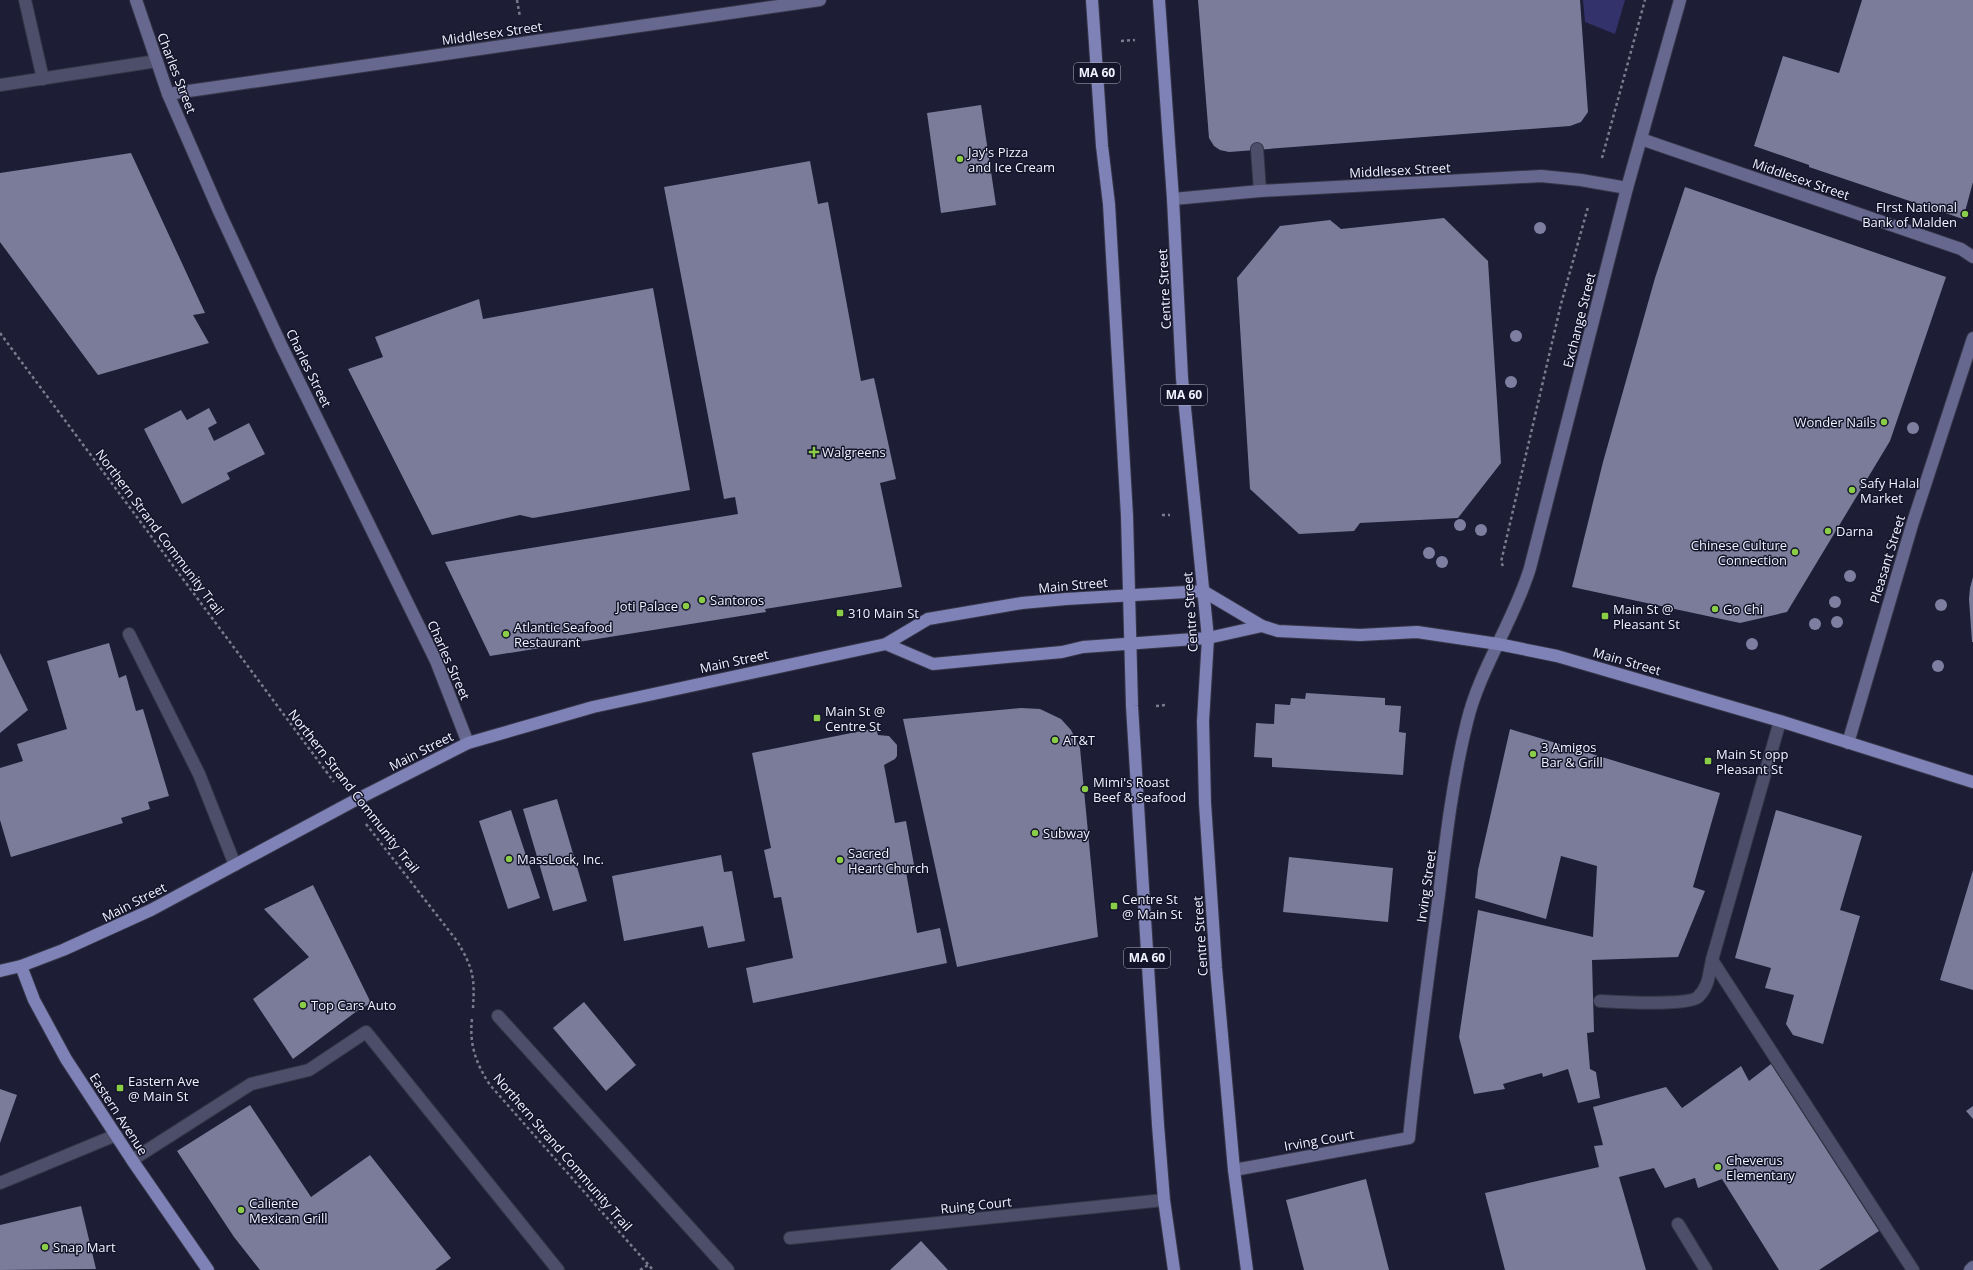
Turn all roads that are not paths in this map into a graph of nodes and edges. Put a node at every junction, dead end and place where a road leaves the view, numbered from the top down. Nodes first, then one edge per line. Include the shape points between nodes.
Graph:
1 (25, 0) edge
2 (136, 0) edge
3 (820, 0) edge
4 (1092, 0) edge
5 (1159, 0) edge
6 (1680, 0) edge
7 (157, 61) junction
8 (42, 79) junction
9 (0, 85) edge
10 (168, 94) junction
11 (1641, 138) junction
12 (1256, 149) dead end
13 (1627, 188) junction
14 (1260, 191) junction
15 (1173, 199) junction
16 (1973, 256) edge
17 (1973, 338) edge
18 (1203, 591) junction
19 (1130, 594) junction
20 (1262, 626) junction
21 (129, 634) dead end
22 (1208, 638) junction
23 (886, 644) junction
24 (1498, 644) junction
25 (1131, 645) junction
26 (1780, 722) junction
27 (468, 743) junction
28 (1848, 743) junction
29 (1973, 782) edge
30 (235, 865) junction
31 (1712, 960) junction
32 (21, 966) junction
33 (0, 971) edge
34 (1600, 1002) dead end
35 (498, 1016) dead end
36 (116, 1135) junction
37 (1409, 1138) joint
38 (132, 1160) junction
39 (1234, 1170) junction
40 (0, 1183) edge
41 (1164, 1200) junction
42 (1678, 1224) dead end
43 (790, 1238) dead end
44 (1973, 1268) edge
45 (208, 1270) edge
46 (558, 1270) edge
47 (728, 1270) edge
48 (1174, 1270) edge
49 (1247, 1270) edge
50 (1706, 1270) edge
51 (1913, 1270) edge
52 (1970, 1270) edge

1 - 8 lane
2 - 7 street, Charles Street
3 - 10 street, Middlesex Street
4 - 19 main road, MA 60 via 1109,212
5 - 15 main road, Centre Street / MA 60
6 - 11 street, Exchange Street
7 - 8 lane
7 - 10 street, Charles Street
8 - 9 lane
10 - 27 street, Charles Street via 279,340 436,661
11 - 13 street, Exchange Street
11 - 16 street, Middlesex Street via 1961,249
12 - 14 lane
13 - 14 street, Middlesex Street via 1541,176
13 - 24 street, Exchange Street via 1523,592
14 - 15 street, Middlesex Street
15 - 18 main road, Centre Street / MA 60 via 1182,378
17 - 28 street, Pleasant Street via 1912,525
18 - 19 main road, Main Street
18 - 20 main road, Main Street
18 - 22 main road, Centre Street / MA 60
19 - 23 main road, Main Street via 1022,603 928,619
19 - 25 main road, MA 60
20 - 22 main road, Main Street
20 - 24 main road, Main Street via 1278,631 1360,635 1417,632
21 - 30 lane via 198,774
22 - 25 main road, Main Street
22 - 39 main road, Centre Street / MA 60 via 1204,704 1205,803 1216,968
23 - 25 main road, Main Street via 933,664 1054,653 1082,647
23 - 27 main road, Main Street via 593,707
24 - 26 main road, Main Street via 1557,656
24 - 37 street, Irving Street via 1467,723 1448,823 1418,1043
25 - 41 main road, MA 60 via 1142,879
26 - 28 main road, Main Street
26 - 31 lane
27 - 30 main road, Main Street
28 - 29 main road, Main Street
30 - 32 main road, Main Street via 103,933
31 - 34 lane via 1706,987 1697,998 1684,1002
31 - 51 lane
32 - 33 main road, Main Street
32 - 36 main road, Eastern Avenue via 49,1030
35 - 47 lane
36 - 38 main road, Eastern Avenue
36 - 40 lane
37 - 39 street, Irving Court
38 - 45 main road, Eastern Avenue
38 - 46 lane via 251,1084 309,1070 366,1032
39 - 49 main road, Centre Street / MA 60
41 - 43 lane, Ruing Court
41 - 48 main road, MA 60
42 - 50 lane
44 - 52 street

